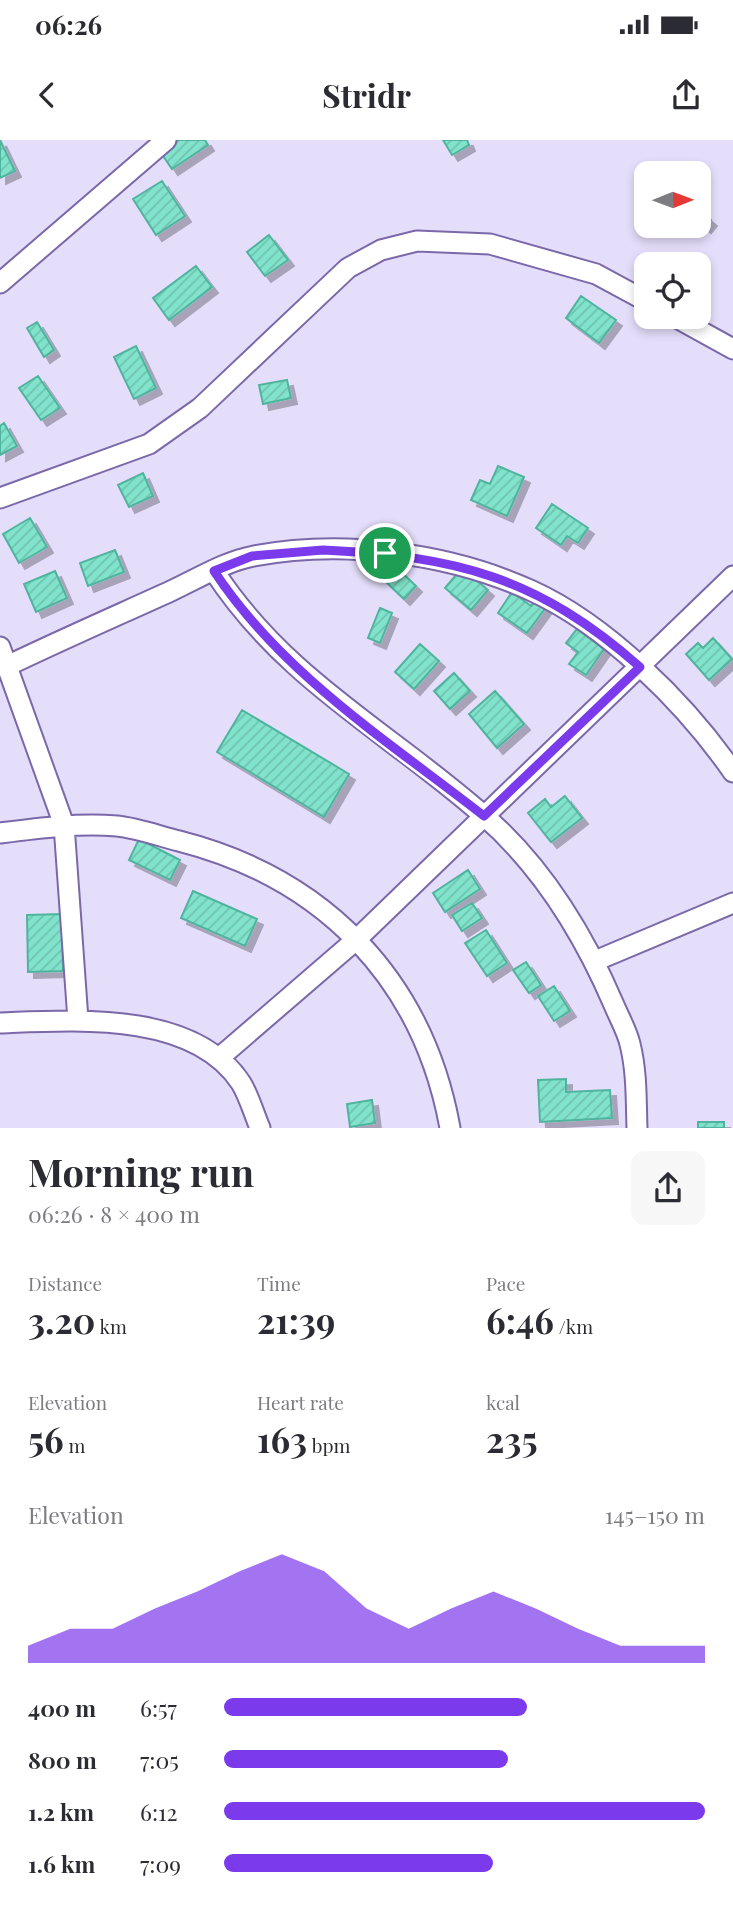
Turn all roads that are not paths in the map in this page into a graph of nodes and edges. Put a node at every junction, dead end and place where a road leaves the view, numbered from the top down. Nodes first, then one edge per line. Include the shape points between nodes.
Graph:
1 (166, 140) edge
2 (0, 284) edge
3 (634, 295) edge
4 (697, 329) edge
5 (733, 349) edge
6 (0, 498) edge
7 (214, 571) junction
8 (733, 576) edge
9 (0, 647) edge
10 (7, 666) junction
11 (640, 667) junction
12 (733, 772) edge
13 (484, 816) junction
14 (64, 825) junction
15 (0, 832) edge
16 (733, 903) edge
17 (357, 939) junction
18 (595, 961) junction
19 (78, 1020) junction
20 (0, 1023) edge
21 (219, 1058) junction
22 (260, 1128) edge
23 (450, 1128) edge
24 (637, 1128) edge

1 - 2 street
3 - 6 street via 596,274 490,244 417,241 381,250 348,268 200,408 149,444
4 - 5 street
7 - 10 street
7 - 11 street via 252,556 323,550 385,553 456,564 531,590 601,633
7 - 13 street via 254,627 303,676
8 - 11 street
9 - 10 street
10 - 14 street
11 - 12 street via 713,743
11 - 13 street
13 - 17 street
13 - 18 street via 542,877
14 - 15 street
14 - 17 street via 119,826 223,852 282,880
14 - 19 street
16 - 18 street
17 - 21 street
17 - 23 street via 388,973 425,1041
18 - 24 street via 630,1042
19 - 20 street
19 - 21 street via 165,1030
21 - 22 street via 241,1084

